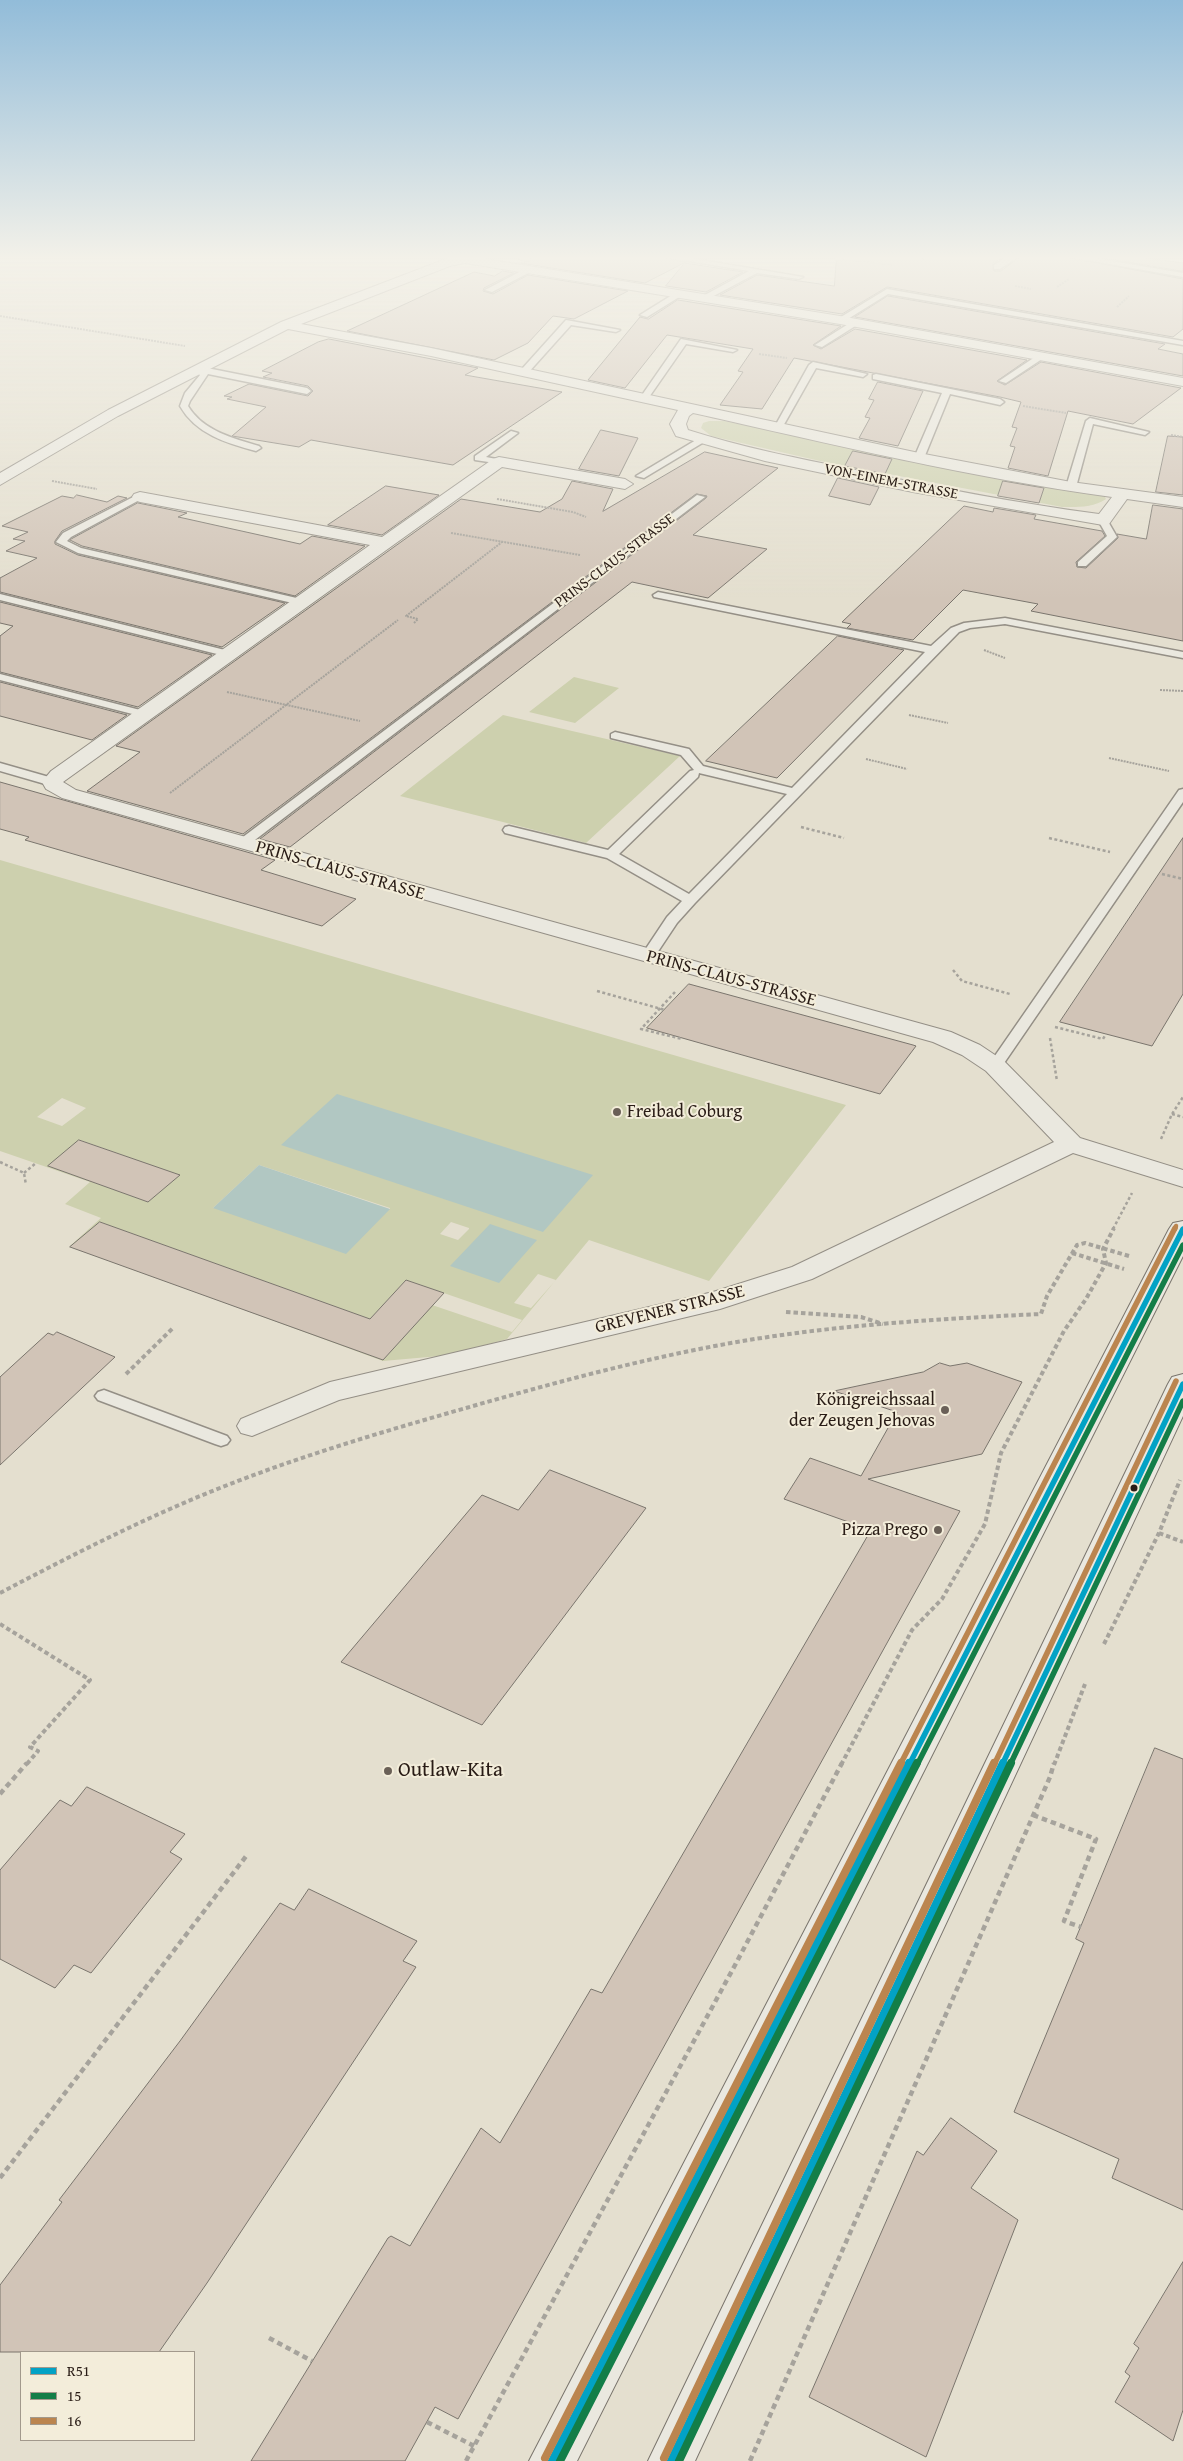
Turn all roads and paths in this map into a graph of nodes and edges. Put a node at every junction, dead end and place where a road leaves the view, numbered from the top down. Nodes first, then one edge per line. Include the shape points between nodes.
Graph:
1 (193, 371) edge
2 (199, 371) edge
3 (206, 371) edge
4 (518, 371) edge
5 (663, 371) edge
6 (809, 371) edge
7 (847, 371) edge
8 (1019, 371) edge
9 (1120, 371) edge
10 (524, 372) joint
11 (863, 374) dead end
12 (876, 377) dead end
13 (1003, 381) dead end
14 (1183, 382) edge
15 (947, 391) junction
16 (307, 392) dead end
17 (644, 398) junction
18 (1000, 402) joint
19 (692, 408) junction
20 (1090, 420) junction
21 (778, 428) junction
22 (1145, 432) dead end
23 (514, 433) dead end
24 (700, 440) junction
25 (256, 448) dead end
26 (919, 458) junction
27 (499, 462) junction
28 (641, 476) dead end
29 (6, 477) edge
30 (625, 484) dead end
31 (1071, 487) junction
32 (457, 492) junction
33 (1123, 494) junction
34 (140, 497) junction
35 (700, 497) dead end
36 (1183, 502) edge
37 (586, 517) dead end
38 (1104, 520) junction
39 (409, 526) junction
40 (503, 542) junction
41 (384, 543) junction
42 (615, 562) junction
43 (1082, 564) dead end
44 (658, 594) dead end
45 (0, 598) edge
46 (301, 602) junction
47 (398, 620) dead end
48 (414, 623) dead end
49 (933, 650) junction
50 (229, 654) junction
51 (1183, 655) edge
52 (0, 676) edge
53 (187, 684) junction
54 (1160, 690) dead end
55 (1183, 691) edge
56 (286, 705) junction
57 (144, 714) junction
58 (395, 728) junction
59 (622, 739) dead end
60 (1109, 758) dead end
61 (0, 768) edge
62 (1174, 772) dead end
63 (694, 774) dead end
64 (52, 782) junction
65 (795, 792) junction
66 (1183, 793) edge
67 (142, 815) junction
68 (508, 830) dead end
69 (1049, 838) dead end
70 (243, 843) junction
71 (611, 855) junction
72 (1138, 859) junction
73 (1183, 879) edge
74 (690, 900) junction
75 (648, 956) junction
76 (696, 969) junction
77 (953, 970) dead end
78 (598, 991) dead end
79 (1040, 1002) junction
80 (660, 1008) junction
81 (665, 1010) dead end
82 (1028, 1020) junction
83 (1048, 1025) junction
84 (1106, 1034) dead end
85 (682, 1038) dead end
86 (995, 1066) junction
87 (1058, 1087) dead end
88 (1172, 1114) dead end
89 (1183, 1117) edge
90 (1071, 1144) junction
91 (0, 1162) edge
92 (36, 1163) dead end
93 (24, 1173) junction
94 (1183, 1179) edge
95 (26, 1185) dead end
96 (1183, 1229) edge
97 (1095, 1246) dead end
98 (1104, 1249) dead end
99 (785, 1312) dead end
100 (886, 1325) junction
101 (173, 1328) dead end
102 (130, 1370) dead end
103 (1183, 1384) edge
104 (104, 1396) dead end
105 (252, 1426) dead end
106 (221, 1440) dead end
107 (1182, 1475) dead end
108 (1160, 1534) junction
109 (1183, 1542) edge
110 (0, 1593) edge
111 (0, 1624) edge
112 (1100, 1652) dead end
113 (1088, 1678) dead end
114 (0, 1794) edge
115 (1033, 1815) junction
116 (247, 1855) dead end
117 (1080, 1927) dead end
118 (0, 2178) edge
119 (269, 2338) dead end
120 (312, 2361) dead end
121 (427, 2422) dead end
122 (474, 2446) junction
123 (466, 2461) edge
124 (552, 2461) edge
125 (670, 2461) edge
126 (750, 2461) edge

1 - 29 street via 113,412
2 - 25 lane via 205,375 187,397 184,406 188,415 208,429
3 - 16 lane
4 - 10 street, VON-EINEM-STRASSE
5 - 17 lane
6 - 21 lane
7 - 11 lane
8 - 13 lane
9 - 14 street
10 - 17 street, VON-EINEM-STRASSE
12 - 15 lane
15 - 18 lane
15 - 26 lane
17 - 19 street, VON-EINEM-STRASSE
18 - 20 path
19 - 21 street, VON-EINEM-STRASSE
19 - 24 street, VON-EINEM-STRASSE via 682,414 678,424 681,433
20 - 22 lane
20 - 31 lane
21 - 26 street, VON-EINEM-STRASSE
23 - 27 lane via 478,458
24 - 28 lane
24 - 38 street, VON-EINEM-STRASSE via 885,482
26 - 31 street, VON-EINEM-STRASSE
27 - 30 street
27 - 32 street
29 - 34 path
31 - 33 street, VON-EINEM-STRASSE
32 - 37 path
32 - 39 street
33 - 36 street, VON-EINEM-STRASSE
33 - 38 street
34 - 41 street
34 - 46 lane via 67,535 61,542 78,550
35 - 42 lane, PRINS-CLAUS-STRASSE
38 - 43 lane via 1112,537
39 - 40 path
39 - 41 street
40 - 42 path
40 - 48 path via 406,616 418,619
41 - 46 street
42 - 58 lane, PRINS-CLAUS-STRASSE
44 - 49 lane
45 - 50 lane
46 - 50 street
47 - 56 path
49 - 51 lane via 961,627 1005,621
49 - 65 lane
50 - 53 street
52 - 57 lane
53 - 56 path
53 - 57 street
54 - 55 path
56 - 58 path
56 - 67 path
57 - 64 street
58 - 70 lane, PRINS-CLAUS-STRASSE
59 - 65 lane via 685,752 699,769
60 - 62 path
61 - 64 lane, PRINS-CLAUS-STRASSE
63 - 71 lane
64 - 67 street, PRINS-CLAUS-STRASSE via 56,789 69,794
65 - 74 lane
66 - 72 lane
67 - 70 street, PRINS-CLAUS-STRASSE
68 - 71 lane via 552,837
69 - 72 path
70 - 75 street, PRINS-CLAUS-STRASSE
71 - 74 lane
72 - 73 path via 1157,863 1151,872
72 - 79 lane
74 - 75 lane
75 - 76 street, PRINS-CLAUS-STRASSE
76 - 80 path
76 - 86 street, PRINS-CLAUS-STRASSE via 942,1037 971,1050
77 - 79 path via 962,981
78 - 80 path
79 - 82 lane
80 - 81 path
80 - 85 path via 641,1029
82 - 83 path
82 - 86 lane
83 - 84 path via 1102,1039
83 - 87 path
86 - 90 street, PRINS-CLAUS-STRASSE
88 - 89 path
90 - 94 street, PRINS-CLAUS-STRASSE
90 - 105 street, GREVENER STRASSE via 781,1281 720,1300 330,1392
91 - 93 path
92 - 93 path
93 - 95 path
96 - 124 street
97 - 100 path via 1085,1243 1075,1247 1047,1296 1041,1314
98 - 122 path via 1106,1263 1068,1325 1001,1453 984,1524 942,1599 912,1630
99 - 100 path via 861,1317
100 - 110 path via 733,1343 650,1360 568,1379 388,1430 287,1463 186,1502
101 - 102 path
103 - 125 street
104 - 106 lane
107 - 108 path
108 - 109 path
108 - 112 path
111 - 114 path via 90,1680 30,1747 38,1751
113 - 115 path
115 - 117 path via 1096,1839 1064,1921
115 - 126 path
116 - 118 path
119 - 120 path
121 - 122 path
122 - 123 path

